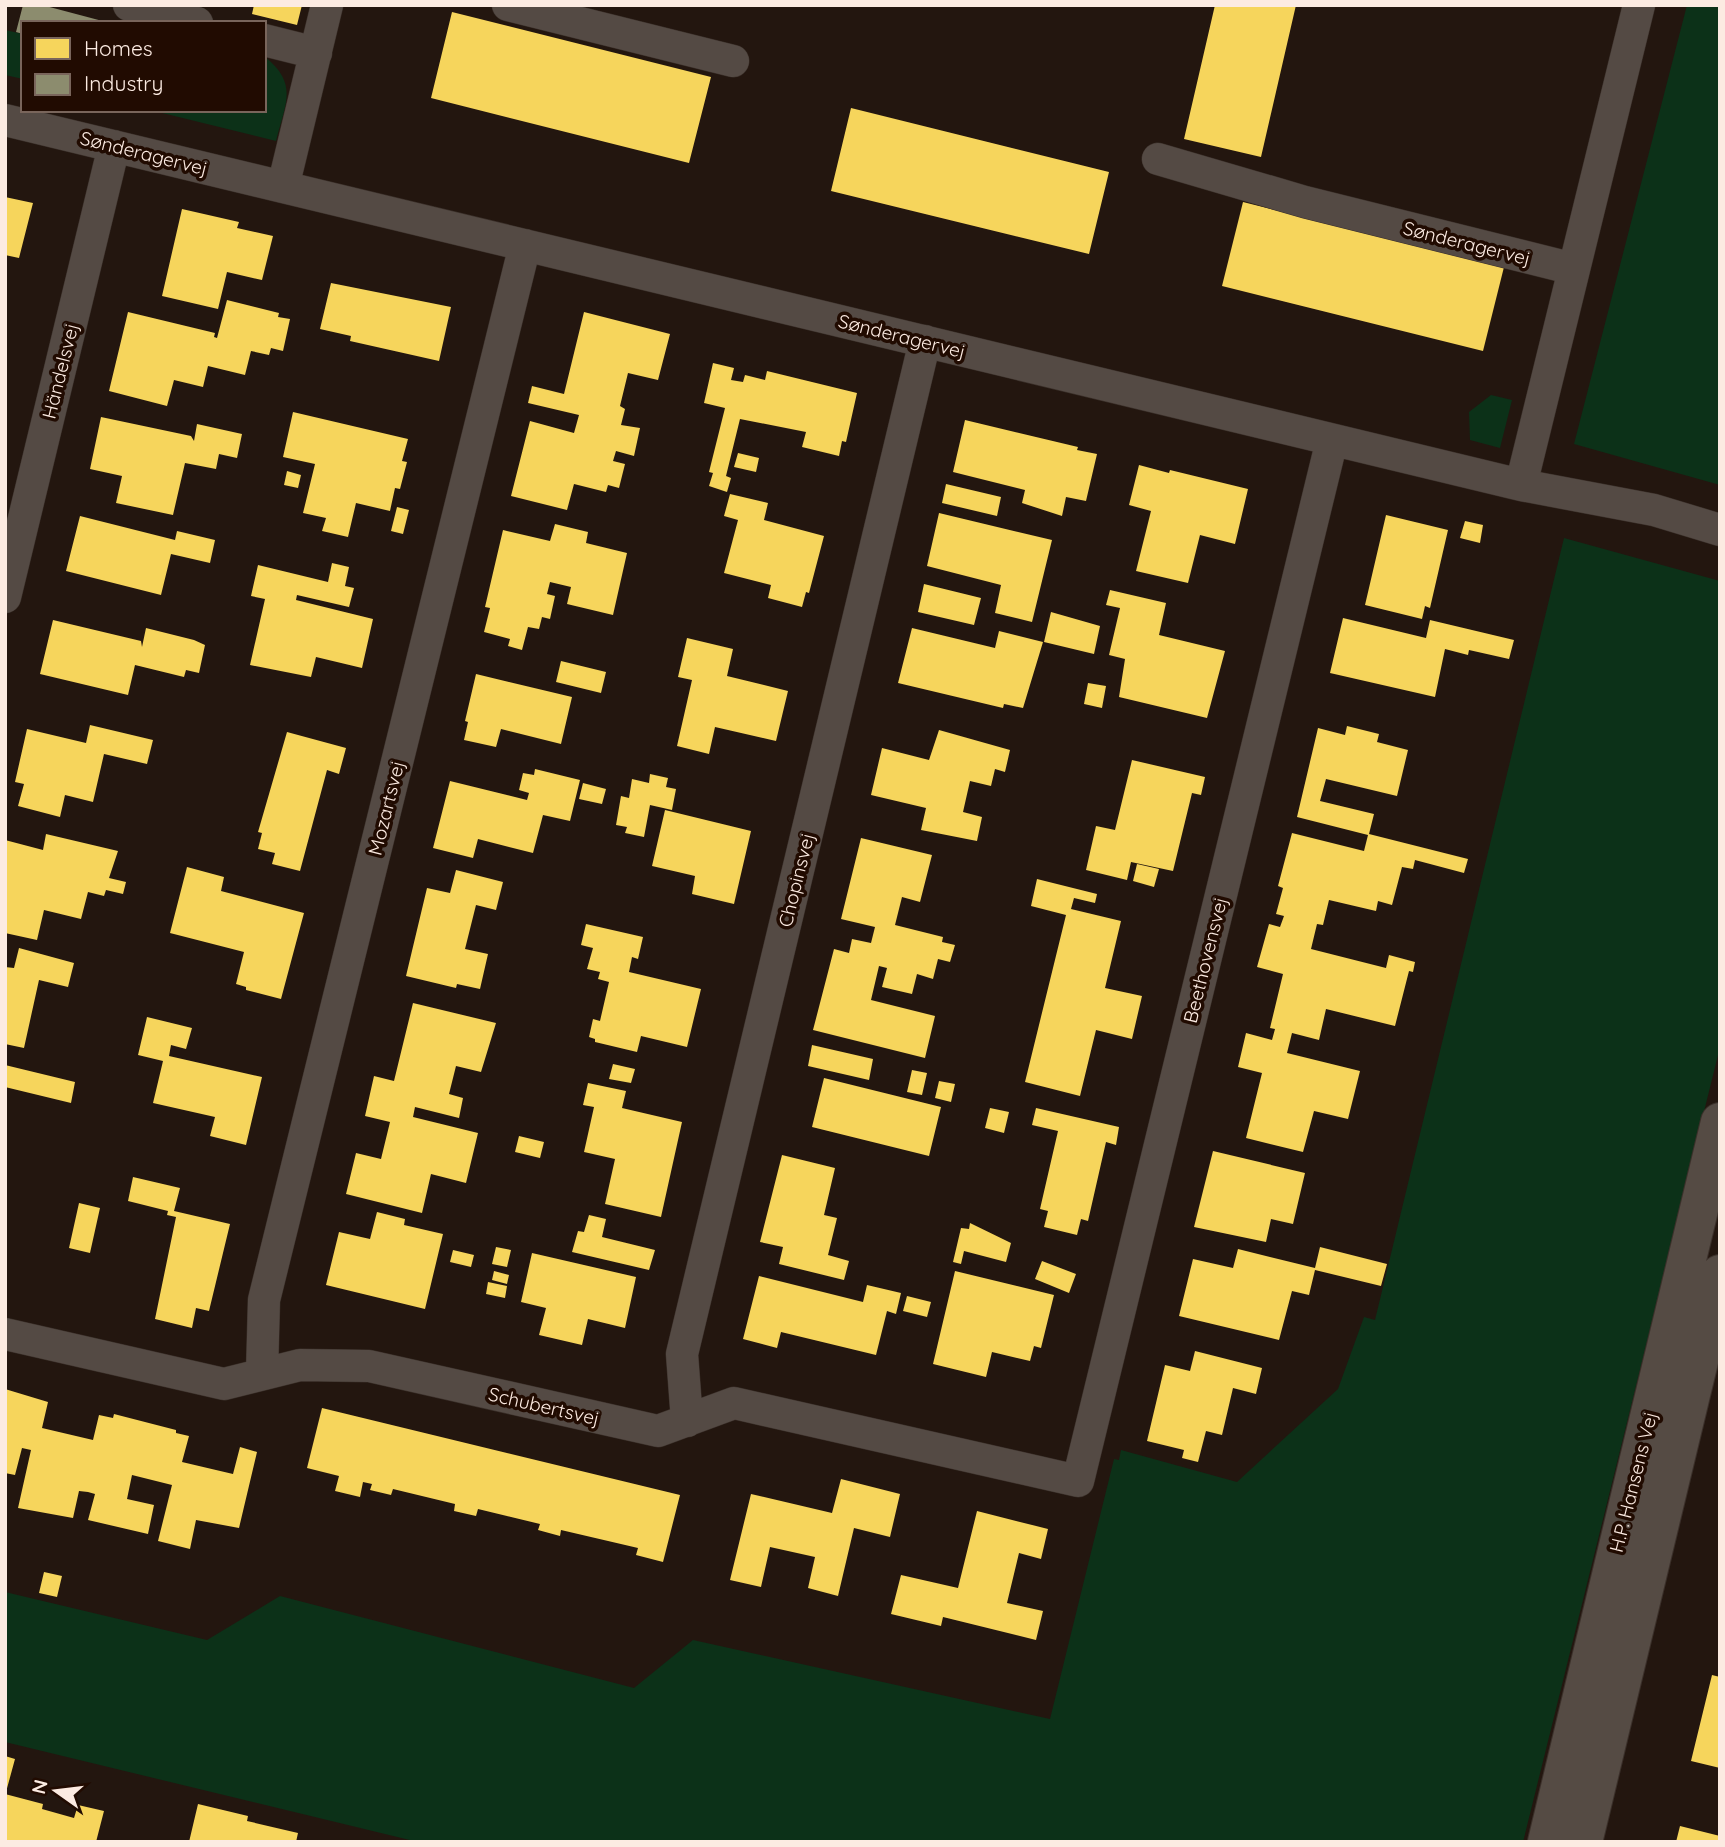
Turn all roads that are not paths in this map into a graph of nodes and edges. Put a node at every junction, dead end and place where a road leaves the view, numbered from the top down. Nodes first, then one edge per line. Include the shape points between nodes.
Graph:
1 (128, 5) edge
2 (327, 5) edge
3 (508, 5) edge
4 (1639, 5) edge
5 (189, 21) edge
6 (266, 40) edge
7 (316, 53) junction
8 (733, 61) dead end
9 (5, 120) edge
10 (114, 146) junction
11 (1158, 159) dead end
12 (282, 187) junction
13 (525, 245) junction
14 (1574, 269) junction
15 (925, 341) junction
16 (1332, 440) junction
17 (1521, 485) junction
18 (1720, 530) edge
19 (5, 597) edge
20 (1720, 1122) edge
21 (1720, 1274) edge
22 (5, 1334) edge
23 (262, 1373) junction
24 (687, 1421) junction
25 (1078, 1481) joint
26 (1547, 1842) edge
27 (1583, 1842) edge

1 - 5 street
2 - 7 street
3 - 8 street
4 - 14 street
6 - 7 street
7 - 12 street
9 - 10 street, Sønderagervej
10 - 12 street, Sønderagervej
10 - 19 street, Händelsvej
11 - 14 street, Sønderagervej via 1305,202
12 - 13 street, Sønderagervej
13 - 15 street, Sønderagervej
13 - 23 street, Mozartsvej via 264,1300
14 - 17 street
15 - 16 street, Sønderagervej
15 - 24 street, Chopinsvej via 682,1354
16 - 17 street, Sønderagervej
16 - 25 street, Beethovensvej
17 - 18 street, Sønderagervej via 1654,510
20 - 26 street, H.P. Hansens Vej
21 - 27 street, H.P. Hansens Vej
22 - 23 street, Schubertsvej via 224,1384
23 - 24 street, Schubertsvej via 300,1365 369,1366 659,1432
24 - 25 street, Schubertsvej via 734,1403

